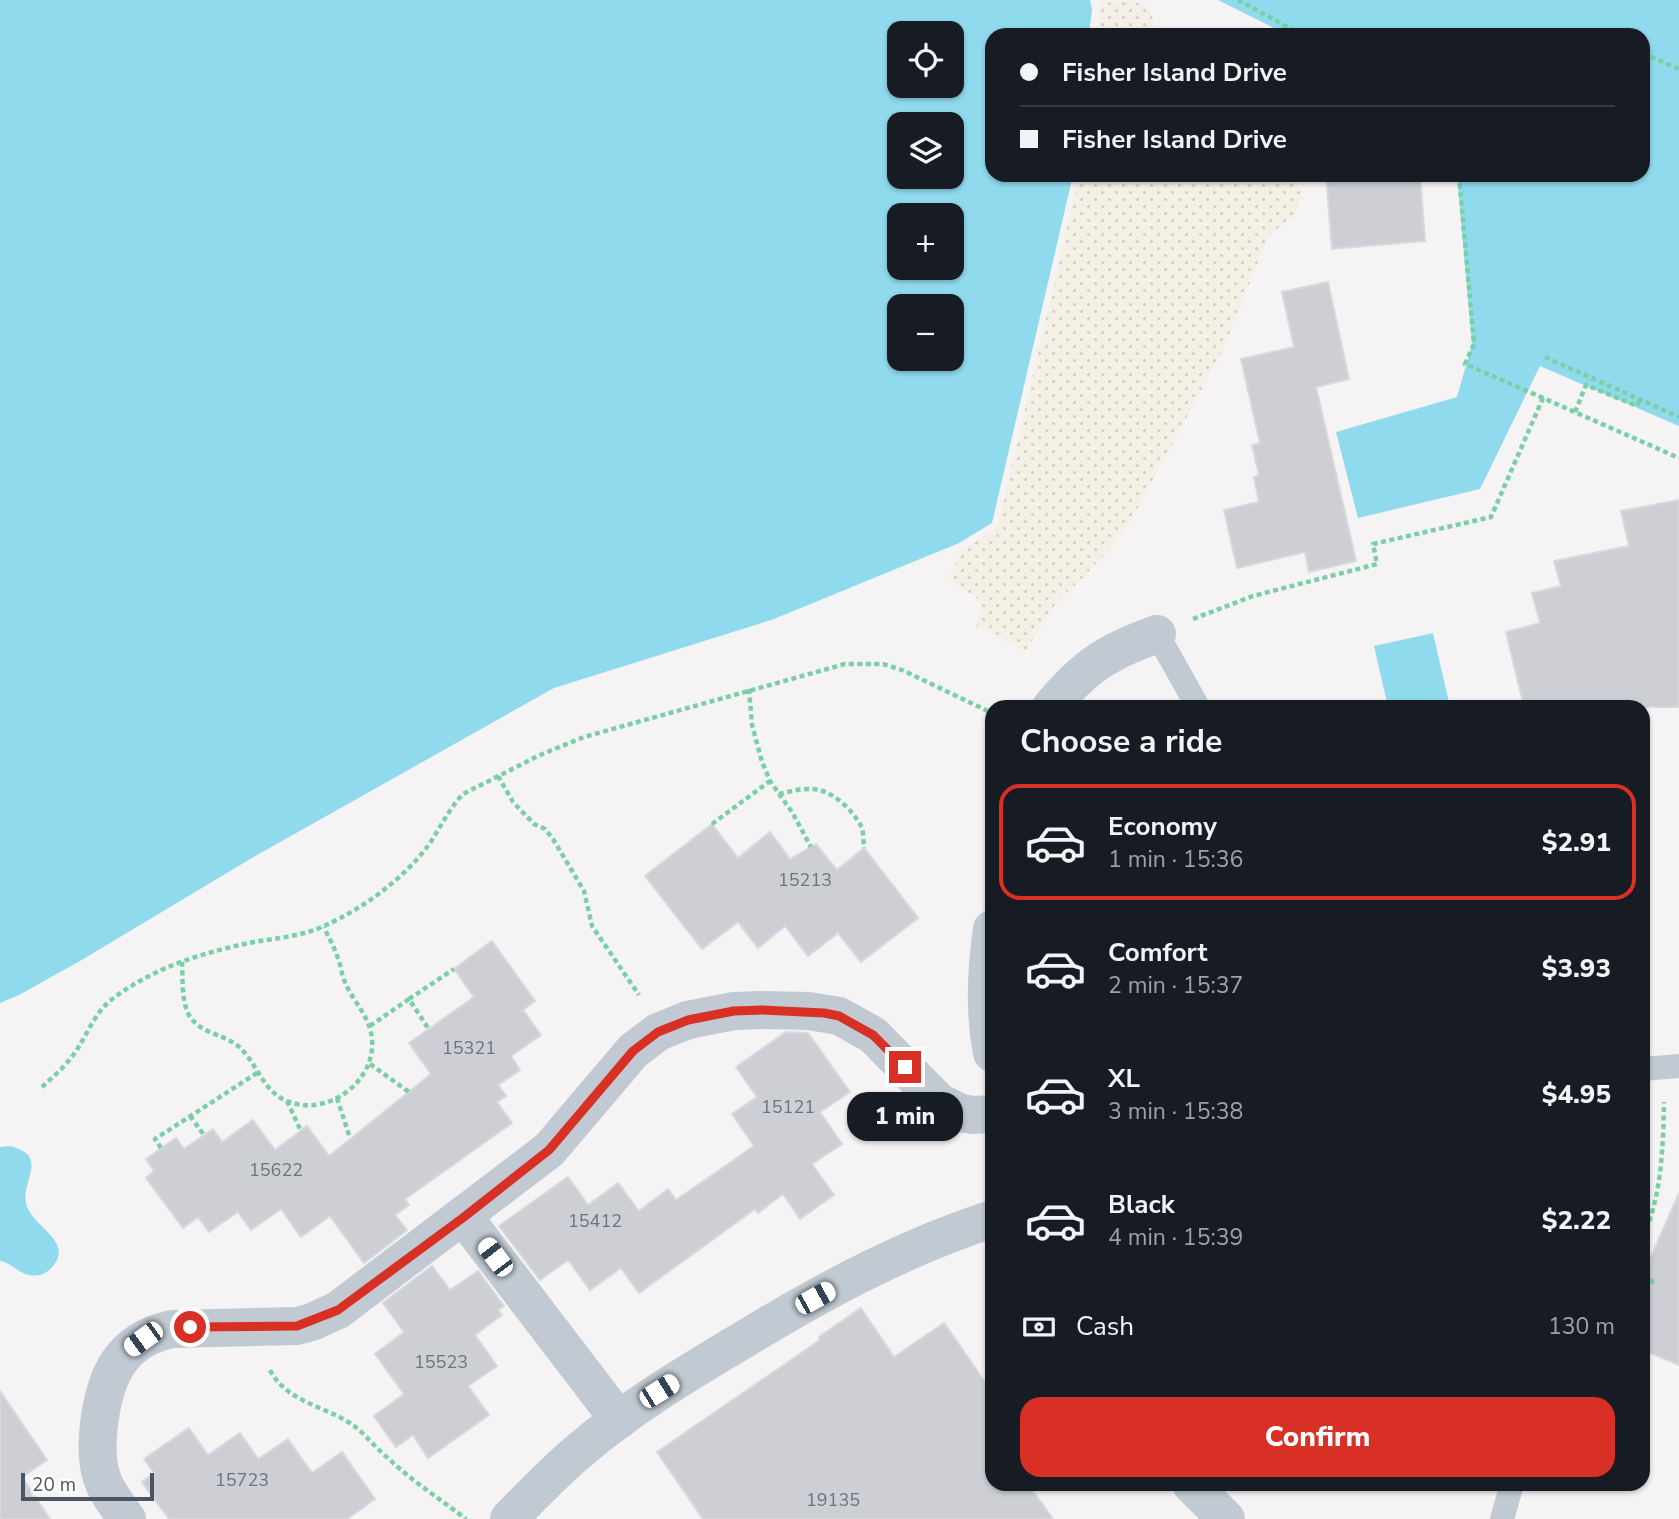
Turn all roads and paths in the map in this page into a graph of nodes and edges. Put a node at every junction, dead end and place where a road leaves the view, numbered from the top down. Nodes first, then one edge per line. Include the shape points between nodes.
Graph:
1 (1238, 0) edge
2 (1289, 28) edge
3 (1650, 56) edge
4 (1679, 69) edge
5 (1460, 182) edge
6 (1545, 357) dead end
7 (1543, 398) junction
8 (1640, 400) junction
9 (1575, 412) junction
10 (1679, 417) edge
11 (1679, 458) edge
12 (1157, 634) junction
13 (749, 689) junction
14 (1058, 700) edge
15 (1194, 700) edge
16 (985, 710) edge
17 (498, 776) junction
18 (770, 781) junction
19 (779, 794) junction
20 (712, 824) dead end
21 (811, 847) dead end
22 (864, 848) dead end
23 (324, 927) junction
24 (182, 962) junction
25 (454, 969) dead end
26 (410, 999) junction
27 (370, 1026) junction
28 (428, 1028) dead end
29 (658, 1032) junction
30 (370, 1064) junction
31 (1662, 1067) edge
32 (257, 1073) junction
33 (42, 1087) dead end
34 (409, 1092) dead end
35 (337, 1098) junction
36 (287, 1101) junction
37 (985, 1114) edge
38 (190, 1116) junction
39 (301, 1131) dead end
40 (204, 1135) dead end
41 (350, 1138) dead end
42 (161, 1149) dead end
43 (464, 1217) junction
44 (1650, 1218) edge
45 (985, 1221) edge
46 (1650, 1280) edge
47 (1657, 1285) dead end
48 (264, 1327) junction
49 (619, 1420) junction
50 (1190, 1491) edge
51 (1198, 1491) edge
52 (1510, 1491) edge
53 (127, 1519) edge
54 (466, 1519) edge
55 (509, 1519) edge
56 (1185, 1519) edge
57 (1226, 1519) edge
58 (1502, 1519) edge

1 - 2 path
3 - 4 path
5 - 7 path via 1474,344 1465,364
6 - 8 path
7 - 9 path
7 - 12 path via 1491,517 1373,544 1377,564 1252,596
8 - 9 path via 1637,406 1586,385
8 - 10 path
9 - 11 path
12 - 14 street via 1093,664
12 - 15 lane
13 - 16 path via 845,664 883,664
13 - 17 path via 584,737
13 - 18 path via 756,744
17 - 23 path via 472,788 453,805 430,843 404,871
17 - 29 path via 513,802 553,839 584,891 592,926 643,1000
18 - 19 path
18 - 20 path
19 - 21 path
19 - 22 path via 820,790 843,803 862,828
23 - 24 path via 223,948
23 - 27 path via 344,981
24 - 32 path via 187,1012 193,1021 239,1046
24 - 33 path via 109,1002 77,1050
25 - 26 path
26 - 27 path
26 - 28 path
27 - 30 path
29 - 37 street via 688,1020 734,1011 788,1010 839,1016 873,1035 939,1102 961,1113
29 - 43 street via 622,1062 549,1150
30 - 34 path
30 - 35 path via 355,1085
31 - 44 path via 1663,1139 1657,1199
32 - 36 path
32 - 38 path
35 - 36 path via 309,1104
35 - 41 path
36 - 39 path
38 - 40 path
38 - 42 path via 155,1139
43 - 48 street via 338,1310 297,1326
43 - 49 street
45 - 49 street via 892,1257 837,1286 704,1363
46 - 47 path
48 - 53 street via 158,1332 120,1361 102,1401 98,1463 107,1490
48 - 54 path via 271,1371 285,1390 344,1419
49 - 55 street via 578,1452
50 - 56 street
51 - 57 street
52 - 58 lane

